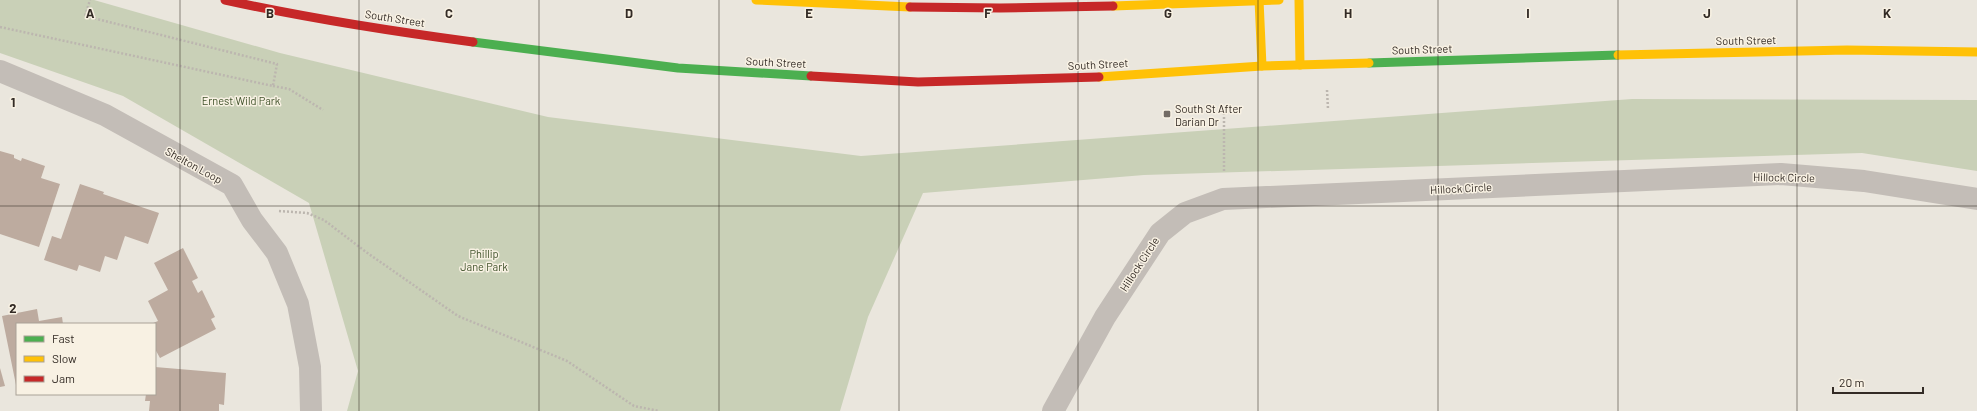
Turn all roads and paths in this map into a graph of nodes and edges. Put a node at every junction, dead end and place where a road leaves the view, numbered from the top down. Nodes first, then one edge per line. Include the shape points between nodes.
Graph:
1 (90, 0) edge
2 (225, 0) edge
3 (756, 0) edge
4 (1279, 0) edge
5 (1299, 0) edge
6 (1259, 1) edge
7 (0, 27) edge
8 (1977, 52) edge
9 (1300, 65) junction
10 (1262, 66) junction
11 (0, 71) edge
12 (273, 86) junction
13 (323, 110) dead end
14 (1224, 114) dead end
15 (1223, 199) junction
16 (1977, 200) edge
17 (252, 220) junction
18 (649, 410) edge
19 (311, 411) edge
20 (659, 411) edge
21 (1052, 411) edge

1 - 12 path via 86,16 277,64
2 - 10 main road, South Street via 406,33 678,68 918,82 1078,78
3 - 6 main road via 829,6 971,9
4 - 6 main road
5 - 9 main road
6 - 10 main road
7 - 12 path
8 - 9 main road, South Street via 1839,50
9 - 10 main road, South Street
11 - 17 street, Shelton Loop via 105,115 232,186
12 - 13 path via 289,89
14 - 15 path
15 - 16 street, Hillock Circle via 1781,174 1864,181
15 - 21 street, Hillock Circle via 1185,213 1160,233 1105,317
17 - 18 path via 276,211 307,213 324,220 458,316 567,361 634,406
17 - 19 street, Shelton Loop via 277,253 298,304 310,367
18 - 20 path

